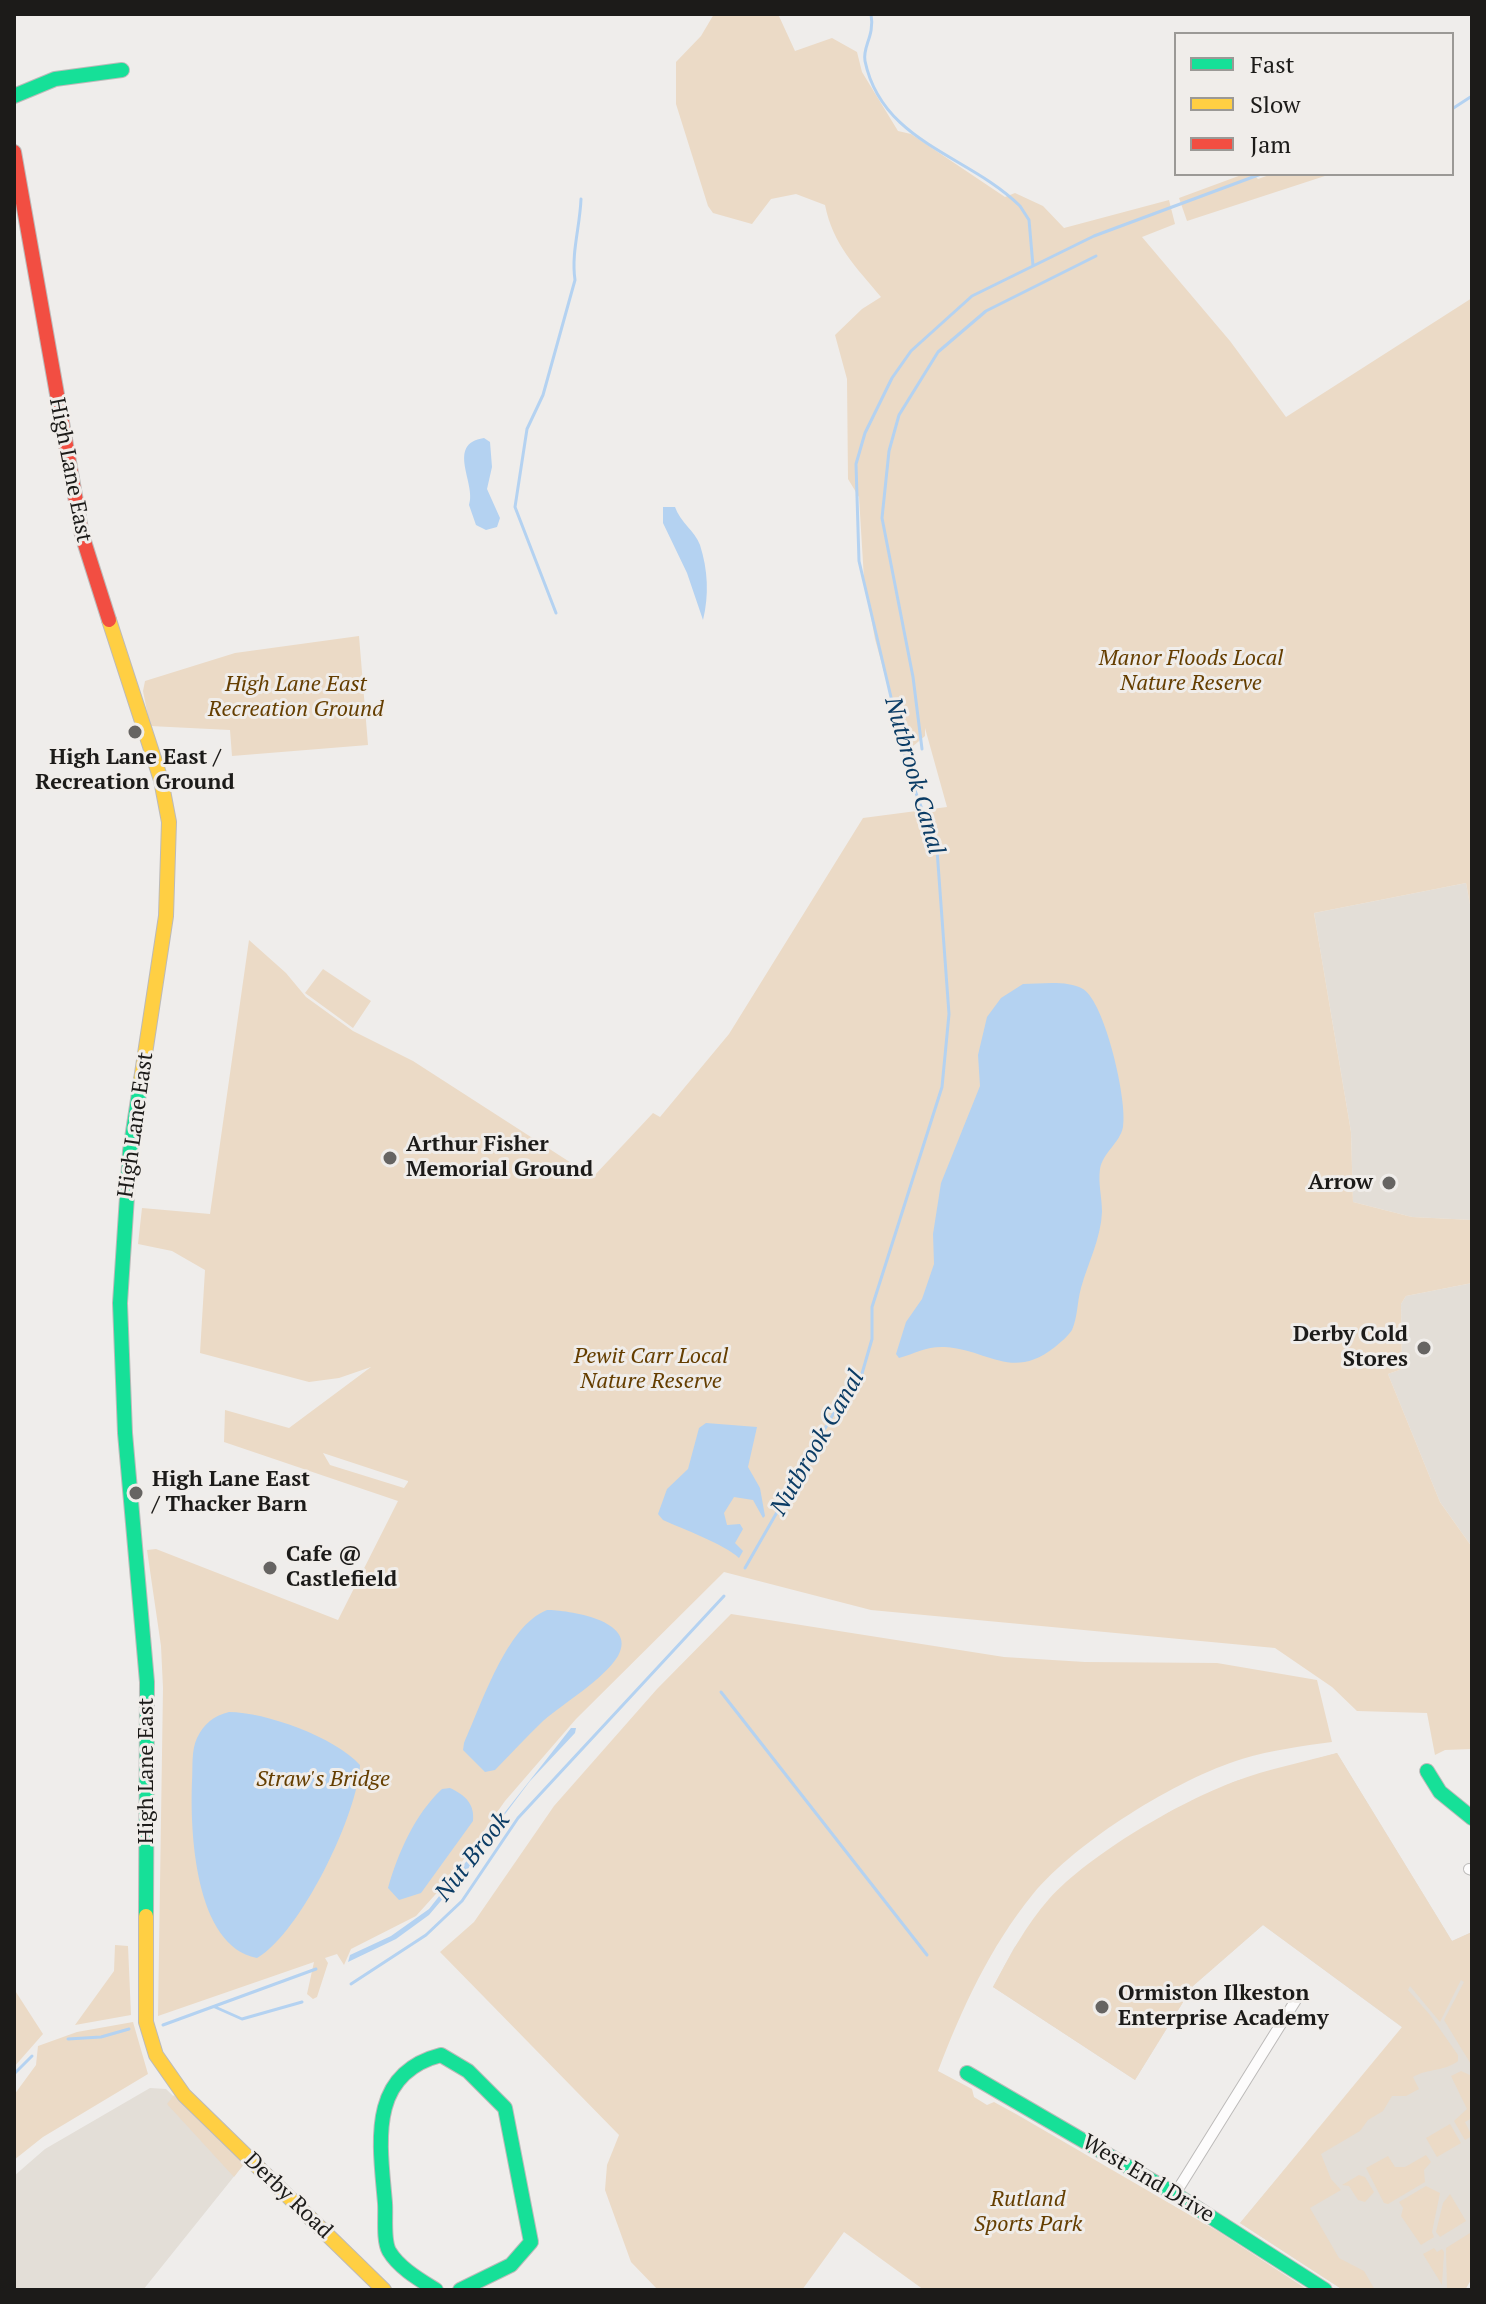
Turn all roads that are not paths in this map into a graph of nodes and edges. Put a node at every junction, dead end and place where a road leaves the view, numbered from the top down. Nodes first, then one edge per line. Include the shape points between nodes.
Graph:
1 (122, 70) dead end
2 (14, 96) edge
3 (14, 152) edge
4 (1427, 1771) dead end
5 (1472, 1818) edge
6 (1299, 1995) dead end
7 (967, 2073) dead end
8 (192, 2104) joint
9 (1175, 2194) junction
10 (384, 2290) edge
11 (436, 2290) edge
12 (460, 2290) edge
13 (1325, 2290) edge

1 - 2 main road via 55,79
3 - 8 main road, High Lane East via 82,535 161,780 169,822 165,925 124,1213 120,1336 147,1670 145,2015 156,2055
4 - 5 main road via 1432,1792
6 - 9 street
7 - 9 main road, West End Drive via 986,2091
8 - 10 main road, Derby Road
9 - 13 main road, West End Drive
11 - 12 main road via 388,2250 379,2125 389,2092 433,2055 460,2064 505,2108 531,2242 516,2260

